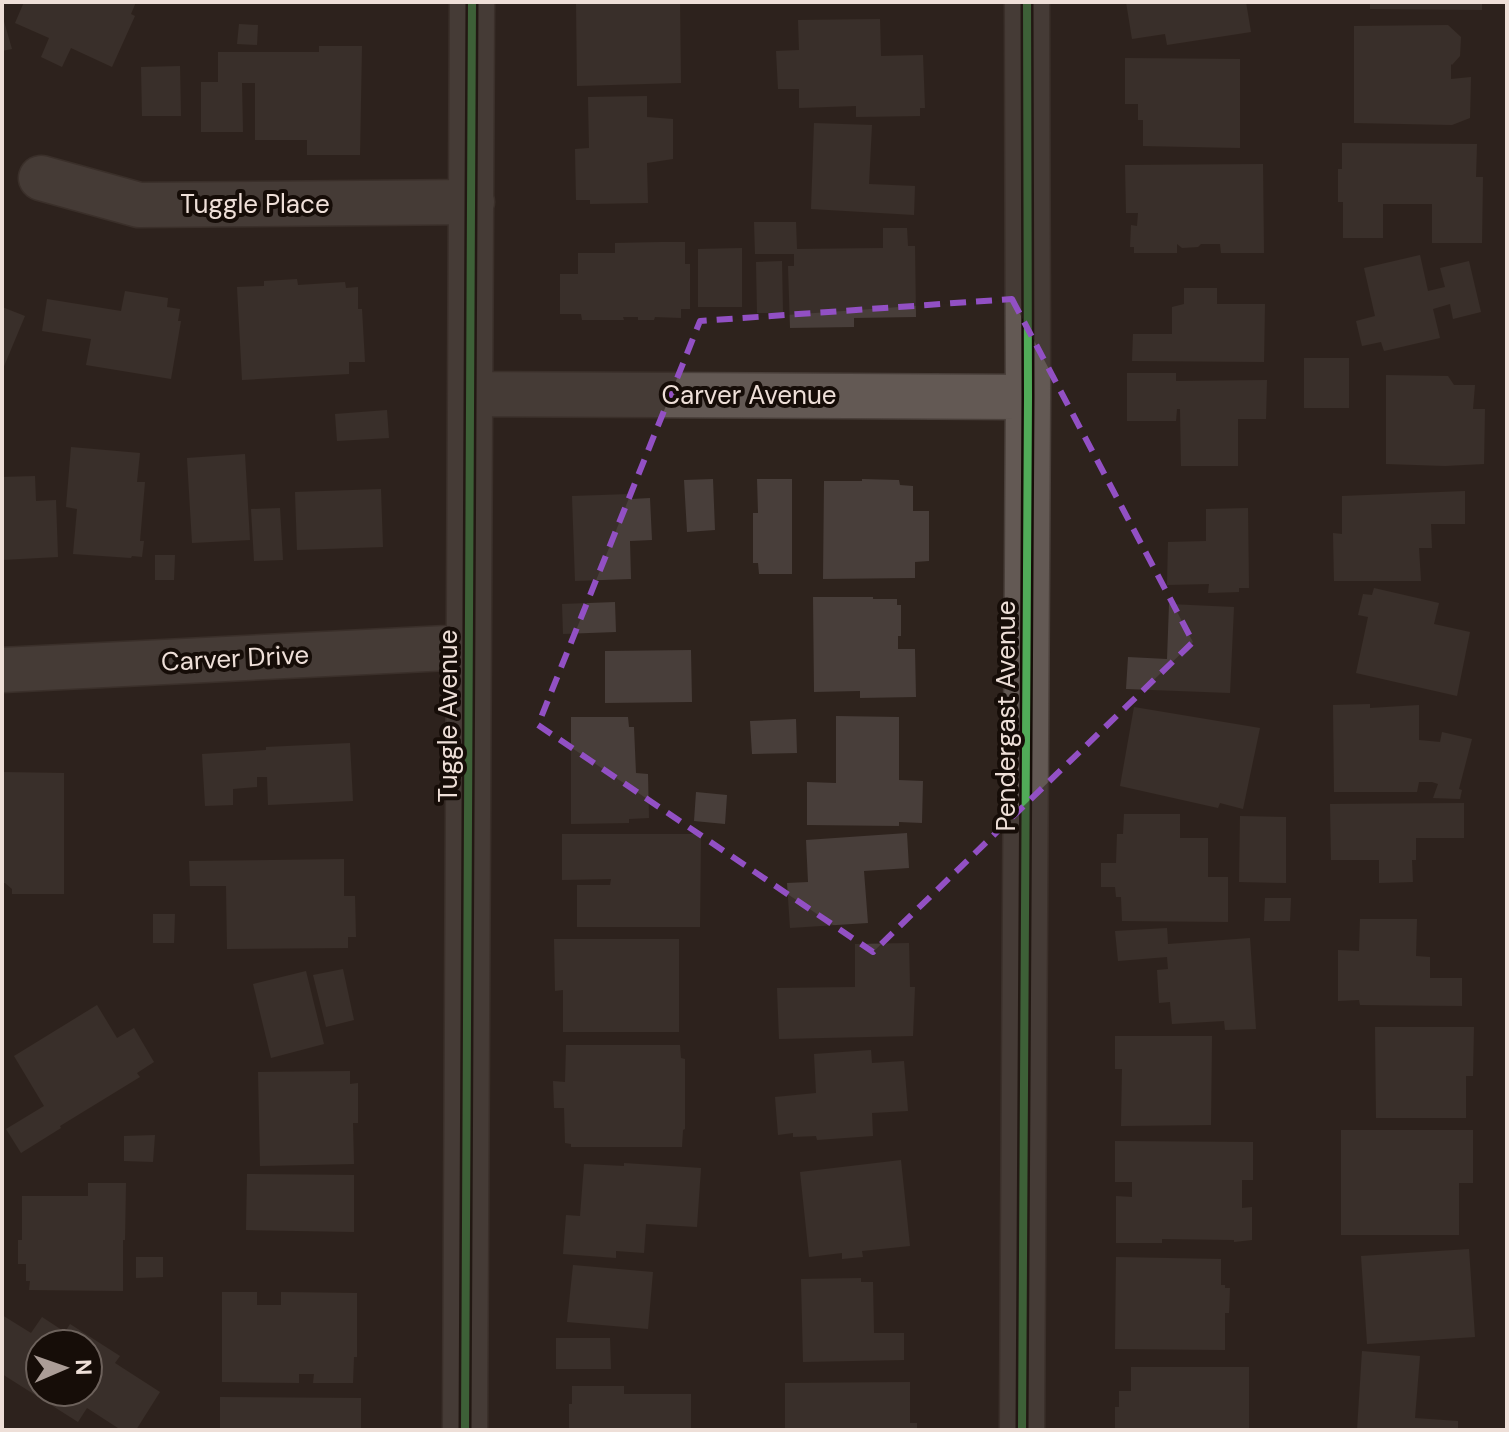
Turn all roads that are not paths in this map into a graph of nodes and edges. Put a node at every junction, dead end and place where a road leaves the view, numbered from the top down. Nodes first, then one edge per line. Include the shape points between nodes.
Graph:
1 (472, 2) edge
2 (1027, 2) edge
3 (41, 178) dead end
4 (472, 202) junction
5 (470, 394) junction
6 (1028, 397) junction
7 (468, 647) junction
8 (2, 670) edge
9 (465, 1430) edge
10 (1022, 1430) edge

1 - 4 street, Tuggle Avenue
2 - 6 street, Pendergast Avenue
3 - 4 street, Tuggle Place via 139,205
4 - 5 street, Tuggle Avenue
5 - 6 street, Carver Avenue
5 - 7 street, Tuggle Avenue
6 - 10 street, Pendergast Avenue
7 - 8 street, Carver Drive
7 - 9 street, Tuggle Avenue

